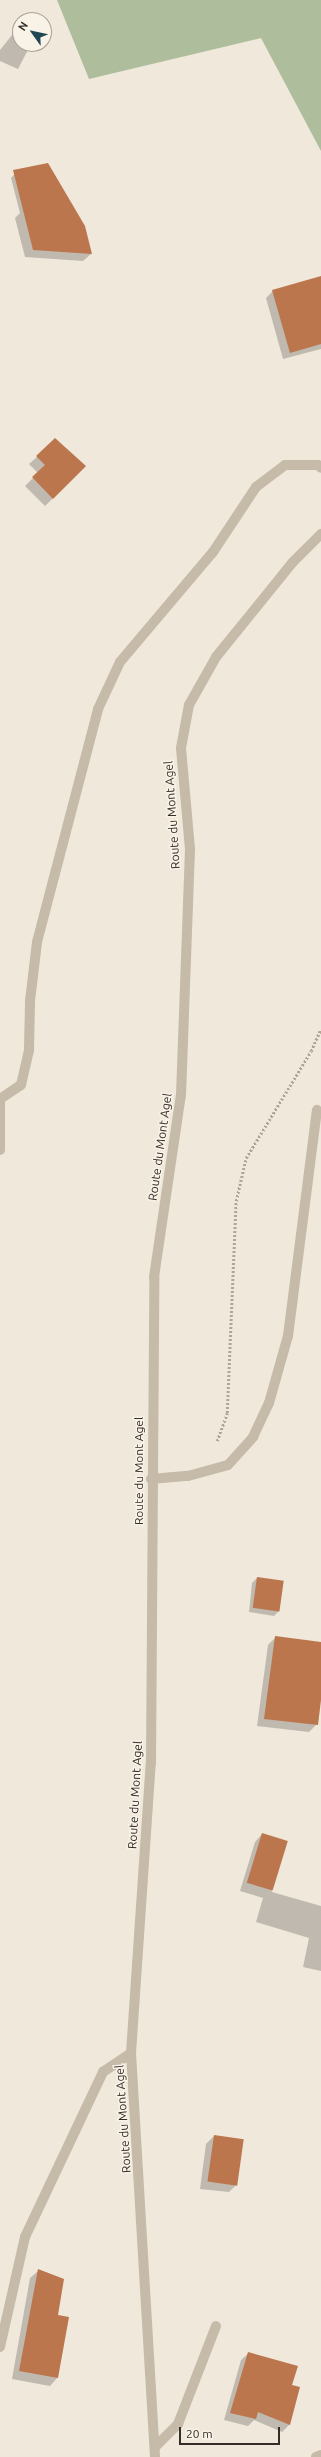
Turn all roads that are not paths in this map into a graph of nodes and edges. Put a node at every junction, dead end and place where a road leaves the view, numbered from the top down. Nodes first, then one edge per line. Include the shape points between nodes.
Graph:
1 (321, 468) edge
2 (321, 534) edge
3 (0, 1099) edge
4 (317, 1110) dead end
5 (0, 1150) edge
6 (151, 1479) junction
7 (132, 2053) junction
8 (216, 2326) dead end
9 (0, 2347) edge
10 (155, 2452) edge
11 (321, 2455) edge
12 (316, 2457) edge

1 - 3 street via 318,465 286,465 256,487 213,552 120,662 98,709 37,942 30,1001 30,1050 21,1085
2 - 6 street, Route du Mont Agel via 293,562 216,657 189,705 181,748 190,849 181,1095 154,1276
3 - 5 street
4 - 6 street via 288,1336 269,1403 253,1437 228,1465 188,1476
6 - 7 street, Route du Mont Agel via 151,1763
7 - 9 street via 103,2072 25,2237
7 - 10 street, Route du Mont Agel
8 - 10 street via 178,2424
11 - 12 street

